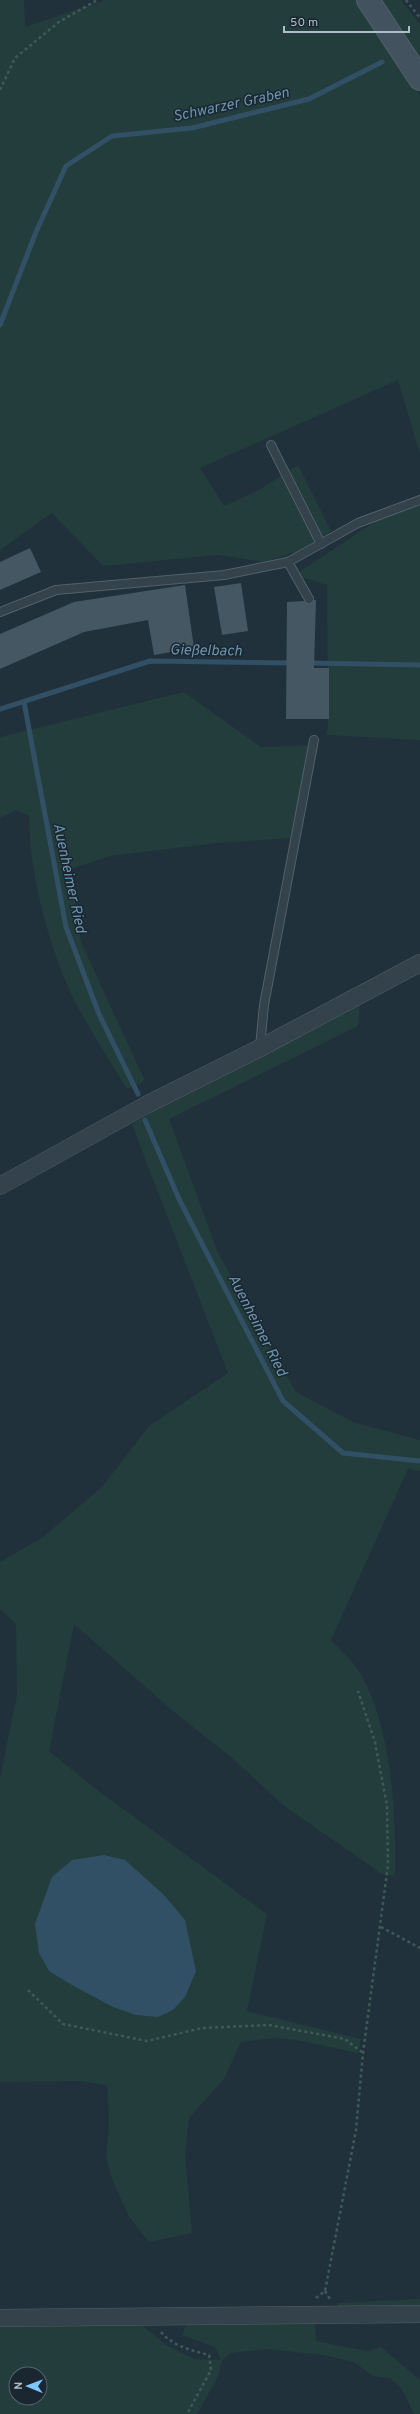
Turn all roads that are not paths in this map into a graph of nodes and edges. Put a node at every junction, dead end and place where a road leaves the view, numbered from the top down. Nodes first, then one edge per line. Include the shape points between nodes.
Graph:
1 (368, 0) edge
2 (420, 79) edge
3 (271, 445) dead end
4 (420, 500) edge
5 (321, 544) junction
6 (288, 562) junction
7 (309, 599) dead end
8 (0, 612) edge
9 (314, 740) dead end
10 (420, 963) edge
11 (260, 1048) junction
12 (0, 1186) edge
13 (420, 2314) edge
14 (0, 2318) edge

1 - 2 main road
3 - 5 lane
4 - 5 lane via 358,523
5 - 6 lane
6 - 7 lane
6 - 8 lane via 224,575 56,590
9 - 11 lane via 264,1005
10 - 11 street
11 - 12 street via 146,1105
13 - 14 street

